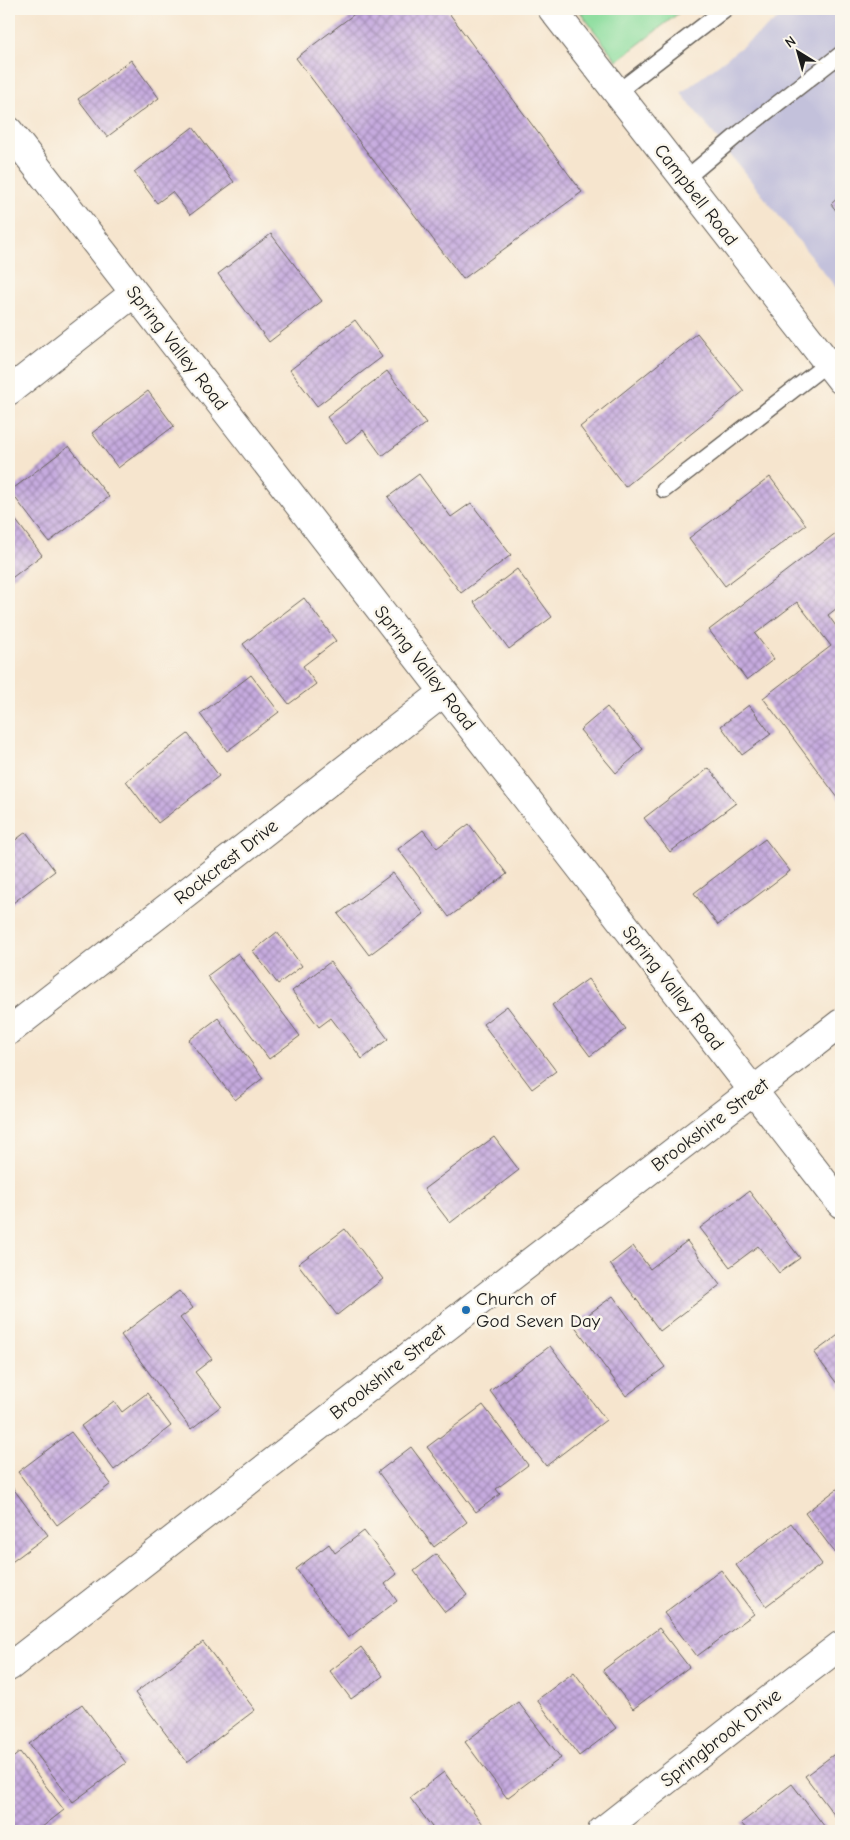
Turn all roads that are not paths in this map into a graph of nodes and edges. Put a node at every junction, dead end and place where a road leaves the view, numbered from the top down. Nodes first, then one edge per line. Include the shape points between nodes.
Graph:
1 (552, 9) edge
2 (725, 9) edge
3 (841, 54) edge
4 (616, 93) junction
5 (9, 131) edge
6 (684, 180) junction
7 (134, 293) junction
8 (835, 371) edge
9 (9, 391) edge
10 (664, 490) dead end
11 (444, 692) junction
12 (841, 1023) edge
13 (9, 1031) edge
14 (754, 1092) junction
15 (841, 1204) edge
16 (841, 1646) edge
17 (9, 1667) edge
18 (602, 1831) edge

1 - 4 street, Campbell Road
2 - 4 lane
3 - 6 lane
4 - 6 street, Campbell Road
5 - 7 street, Spring Valley Road
6 - 8 street, Campbell Road
7 - 9 street
7 - 11 street, Spring Valley Road
8 - 10 lane
11 - 13 street, Rockcrest Drive
11 - 14 street, Spring Valley Road
12 - 14 street, Brookshire Street
14 - 15 street, Spring Valley Road
14 - 17 street, Brookshire Street
16 - 18 street, Springbrook Drive

